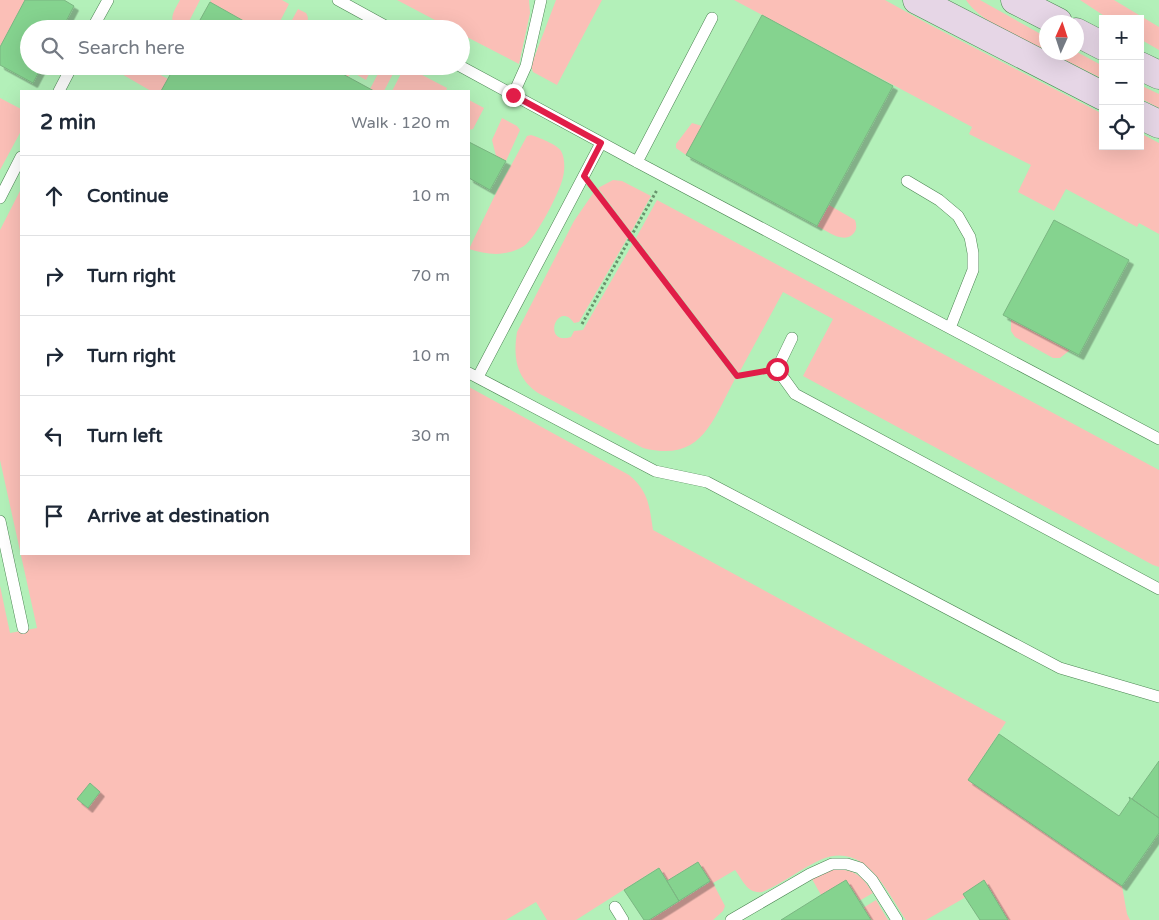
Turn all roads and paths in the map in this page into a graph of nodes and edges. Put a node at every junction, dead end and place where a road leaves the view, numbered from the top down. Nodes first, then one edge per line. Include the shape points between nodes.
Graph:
1 (108, 0) edge
2 (338, 0) edge
3 (541, 0) edge
4 (919, 0) edge
5 (1015, 0) edge
6 (1044, 15) edge
7 (712, 18) dead end
8 (97, 20) edge
9 (375, 20) edge
10 (1084, 36) edge
11 (1099, 44) edge
12 (1144, 68) edge
13 (470, 71) edge
14 (67, 75) edge
15 (1159, 75) edge
16 (60, 90) edge
17 (1099, 94) edge
18 (513, 95) junction
19 (1144, 117) edge
20 (1159, 124) edge
21 (601, 143) junction
22 (20, 159) edge
23 (637, 162) junction
24 (662, 175) junction
25 (584, 176) junction
26 (907, 181) dead end
27 (0, 198) edge
28 (631, 237) junction
29 (582, 324) dead end
30 (950, 328) junction
31 (792, 338) dead end
32 (777, 369) junction
33 (474, 373) edge
34 (1159, 439) edge
35 (0, 521) edge
36 (1159, 589) edge
37 (23, 628) dead end
38 (1159, 697) edge
39 (615, 907) dead end
40 (623, 920) edge
41 (731, 920) edge
42 (897, 920) edge

1 - 8 lane
2 - 9 lane
3 - 18 lane via 526,66
4 - 17 street
5 - 6 street
7 - 23 lane
10 - 11 street
12 - 15 street
13 - 18 lane
14 - 16 lane
18 - 21 lane
19 - 20 street
21 - 23 lane
21 - 25 lane
22 - 27 lane
23 - 24 lane
24 - 28 path via 654,198
24 - 30 lane
25 - 28 path
25 - 33 lane
26 - 30 lane via 958,216 970,237 973,270
28 - 29 path
28 - 32 path via 737,376
30 - 34 lane
31 - 32 lane
32 - 36 lane via 795,394
33 - 38 lane via 655,471 707,482 1060,668
35 - 37 lane
39 - 40 lane
41 - 42 lane via 832,864 860,868 872,880

